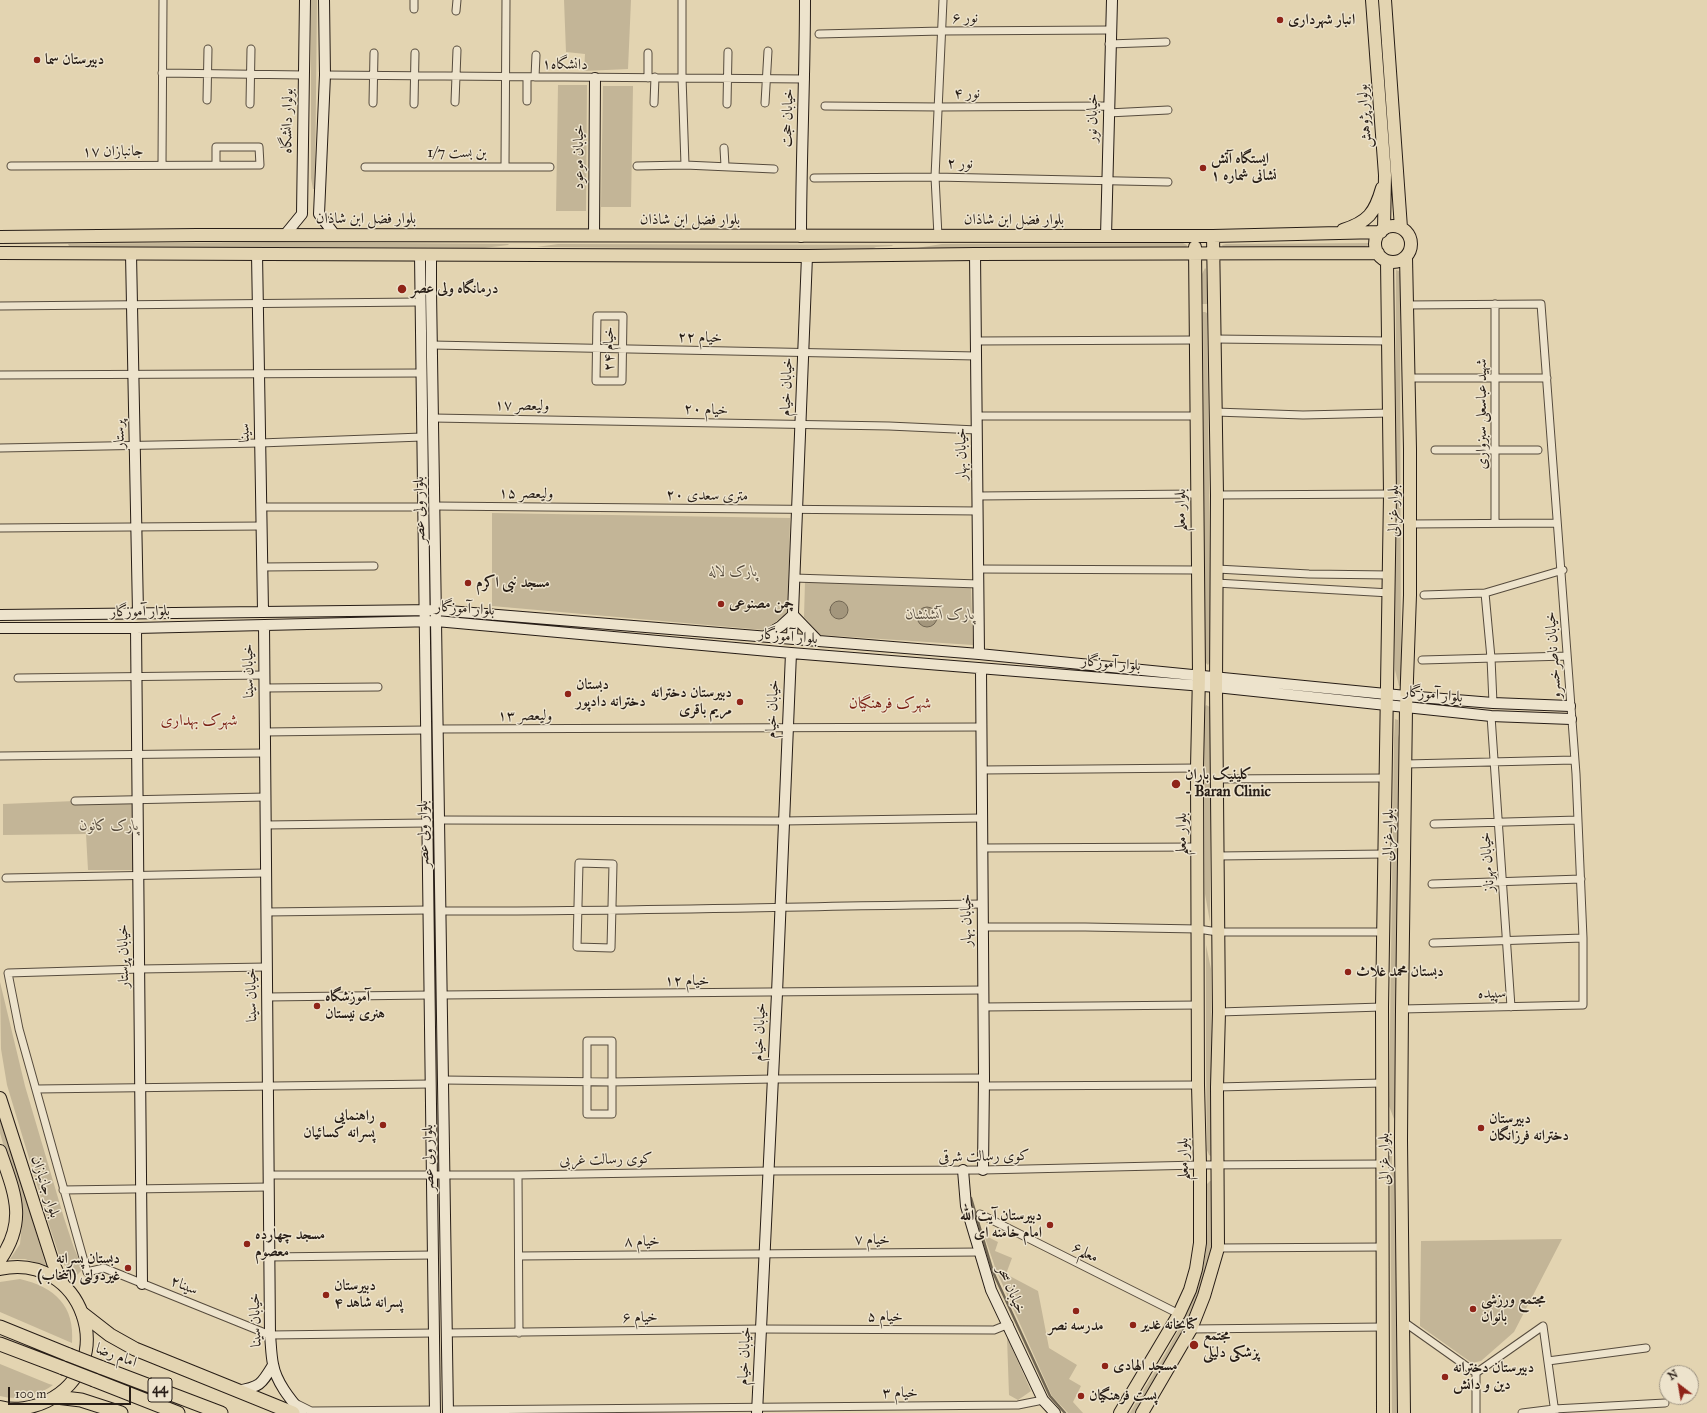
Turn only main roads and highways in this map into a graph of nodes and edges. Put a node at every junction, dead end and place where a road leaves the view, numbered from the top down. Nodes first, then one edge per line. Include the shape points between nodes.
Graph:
1 (304, 0) edge
2 (324, 0) edge
3 (805, 0) edge
4 (1112, 0) edge
5 (1372, 0) edge
6 (1385, 0) edge
7 (594, 78) road end
8 (1385, 175) junction
9 (1401, 228) junction
10 (1382, 230) junction
11 (1332, 234) junction
12 (335, 235) junction
13 (594, 235) junction
14 (41, 236) junction
15 (284, 236) junction
16 (519, 236) junction
17 (801, 236) junction
18 (900, 236) junction
19 (1106, 236) junction
20 (1195, 236) junction
21 (1214, 236) junction
22 (0, 237) edge
23 (0, 253) edge
24 (41, 253) junction
25 (1378, 253) junction
26 (131, 254) junction
27 (257, 254) junction
28 (975, 254) junction
29 (1195, 254) junction
30 (1214, 254) junction
31 (426, 255) junction
32 (519, 255) junction
33 (901, 255) junction
34 (807, 256) junction
35 (1406, 257) junction
36 (1387, 261) junction
37 (425, 291) junction
38 (1196, 308) junction
39 (1214, 309) junction
40 (385, 610) junction
41 (424, 610) junction
42 (436, 610) junction
43 (264, 611) junction
44 (138, 613) junction
45 (0, 615) edge
46 (793, 615) junction
47 (424, 621) junction
48 (436, 621) junction
49 (384, 622) junction
50 (612, 624) junction
51 (264, 626) junction
52 (0, 628) edge
53 (136, 628) junction
54 (610, 636) junction
55 (765, 636) junction
56 (792, 638) junction
57 (817, 640) junction
58 (889, 647) junction
59 (791, 653) junction
60 (979, 654) junction
61 (888, 661) junction
62 (981, 669) junction
63 (1199, 680) junction
64 (1216, 682) junction
65 (1387, 700) junction
66 (1406, 702) junction
67 (1570, 706) road end
68 (1571, 719) road end
69 (439, 784) junction
70 (427, 785) junction
71 (429, 950) junction
72 (441, 950) junction
73 (0, 1098) edge
74 (1382, 1132) junction
75 (1401, 1132) junction
76 (0, 1151) edge
77 (963, 1170) road end
78 (982, 1170) road end
79 (0, 1260) edge
80 (0, 1269) edge
81 (63, 1284) junction
82 (142, 1284) road end
83 (83, 1314) junction
84 (0, 1327) edge
85 (0, 1344) edge
86 (273, 1365) junction
87 (237, 1391) junction
88 (56, 1397) junction
89 (0, 1407) edge
90 (293, 1407) edge
91 (757, 1410) edge
92 (20, 1411) edge
93 (435, 1411) edge
94 (448, 1411) edge
95 (121, 1413) edge
96 (178, 1413) edge
97 (221, 1413) edge
98 (302, 1413) edge
99 (1055, 1413) edge
100 (1120, 1413) edge
101 (1142, 1413) edge
102 (1383, 1413) edge
103 (1404, 1413) edge

1 - 15 main road, بولوار دانشگاه via 302,214
2 - 12 main road via 325,75 320,214
3 - 17 main road, خیابان حجت
4 - 19 main road, خیابان نور
5 - 8 main road, بولوار پژوهش
6 - 9 main road, بولوار پژوهش
7 - 13 main road, خیابان موعود
8 - 10 main road, بولوار پژوهش
8 - 11 main road via 1371,215 1355,226
9 - 10 main road via 1389,227
9 - 35 main road via 1410,238 1412,245
10 - 11 main road, بلوار فضل ابن شاذان
10 - 25 main road via 1376,242
11 - 21 main road, بلوار فضل ابن شاذان
12 - 15 main road, بلوار فضل ابن شاذان
12 - 16 main road, بلوار فضل ابن شاذان
13 - 16 main road, بلوار فضل ابن شاذان
13 - 17 main road, بلوار فضل ابن شاذان
14 - 15 main road, بلوار فضل ابن شاذان
14 - 22 main road, بلوار فضل ابن شاذان
14 - 24 main road
16 - 32 main road
17 - 18 main road, بلوار فضل ابن شاذان
18 - 19 main road, بلوار فضل ابن شاذان
18 - 33 main road
19 - 20 main road, بلوار فضل ابن شاذان
20 - 21 main road, بلوار فضل ابن شاذان
20 - 29 main road, بلوار معلم
21 - 30 main road
23 - 24 main road
24 - 26 main road
25 - 30 main road
25 - 36 main road
26 - 27 main road
26 - 44 main road, پرستار
27 - 31 main road
27 - 43 main road, سینا
28 - 29 main road
28 - 33 main road
28 - 60 main road, خیابان بهار
29 - 30 main road
29 - 38 main road, بلوار معلم
30 - 39 main road
31 - 32 main road
31 - 37 main road, بلوار ولی عصر
32 - 34 main road
33 - 34 main road
34 - 46 main road, خیابان خیام
35 - 36 main road via 1395,262
35 - 66 main road, بلوار غزالی via 1410,524
36 - 65 main road, بلوار غزالی via 1390,414
37 - 41 main road, بلوار ولی عصر via 420,302
37 - 42 main road, بلوار ولی عصر via 432,345
38 - 39 main road
38 - 63 main road, بلوار معلم
39 - 64 main road via 1217,495
40 - 41 main road, بلوار آموزگار
40 - 43 main road, بلوار آموزگار
40 - 49 main road
41 - 42 main road, بلوار آموزگار
41 - 47 main road, بلوار ولی عصر
42 - 48 main road, بلوار ولی عصر
42 - 50 main road, بلوار آموزگار
43 - 44 main road, بلوار آموزگار
44 - 45 main road, بلوار آموزگار
46 - 55 main road
46 - 56 main road, خیابان خیام
46 - 57 main road
47 - 48 main road, بلوار آموزگار
47 - 49 main road, بلوار آموزگار
47 - 70 main road, بلوار ولی عصر
48 - 54 main road, بلوار آموزگار
48 - 69 main road, بلوار ولی عصر
49 - 51 main road, بلوار آموزگار
50 - 54 main road
50 - 55 main road, بلوار آموزگار
51 - 53 main road, بلوار آموزگار
51 - 86 main road, خیابان سینا via 270,1335
52 - 53 main road, بلوار آموزگار
53 - 82 main road, خیابان پرستار
54 - 59 main road, بلوار آموزگار
55 - 56 main road, بلوار آموزگار
56 - 57 main road, بلوار آموزگار
57 - 58 main road, بلوار آموزگار
58 - 60 main road, بلوار آموزگار
58 - 61 main road
59 - 61 main road, بلوار آموزگار
59 - 91 main road, خیابان خیام
60 - 63 main road, بلوار آموزگار
61 - 62 main road, بلوار آموزگار
62 - 63 main road, بلوار آموزگار
62 - 78 main road, خیابان بهار via 984,1082
63 - 64 main road, بلوار آموزگار
63 - 100 main road, بلوار معلم via 1197,768 1200,1243 1190,1290 1179,1314
64 - 65 main road, بلوار آموزگار
64 - 101 main road via 1218,1248 1191,1329
65 - 66 main road, بلوار آموزگار
65 - 74 main road, بلوار غزالی
66 - 67 main road, بلوار آموزگار
66 - 68 main road, بلوار آموزگار via 1491,716
66 - 75 main road, بلوار غزالی
69 - 70 main road
69 - 72 main road, بلوار ولی عصر
70 - 71 main road, بلوار ولی عصر
71 - 72 main road
71 - 93 main road, بلوار ولی عصر
72 - 94 main road, بلوار ولی عصر
73 - 81 main road, بلوار جانبازان via 53,1263
74 - 75 main road
74 - 102 main road, بلوار غزالی
75 - 103 main road, بلوار غزالی
76 - 79 main road, بلوار جانبازان via 16,1198 17,1220 12,1237
77 - 99 main road, خیابان سحر via 966,1206 991,1290 1043,1400
80 - 81 main road via 29,1268 47,1274
81 - 83 main road via 75,1298
83 - 87 highway via 135,1350
83 - 88 main road via 87,1338 86,1351 80,1369 70,1384
84 - 97 highway, امام رضا / 44, bridge
85 - 96 highway, امام رضا / 44, bridge
86 - 87 main road via 263,1382 254,1388
86 - 90 main road, خیابان سینا
87 - 90 highway
88 - 92 main road
88 - 95 highway via 81,1400
89 - 92 main road
90 - 98 main road, خیابان سینا
93 - 94 main road

